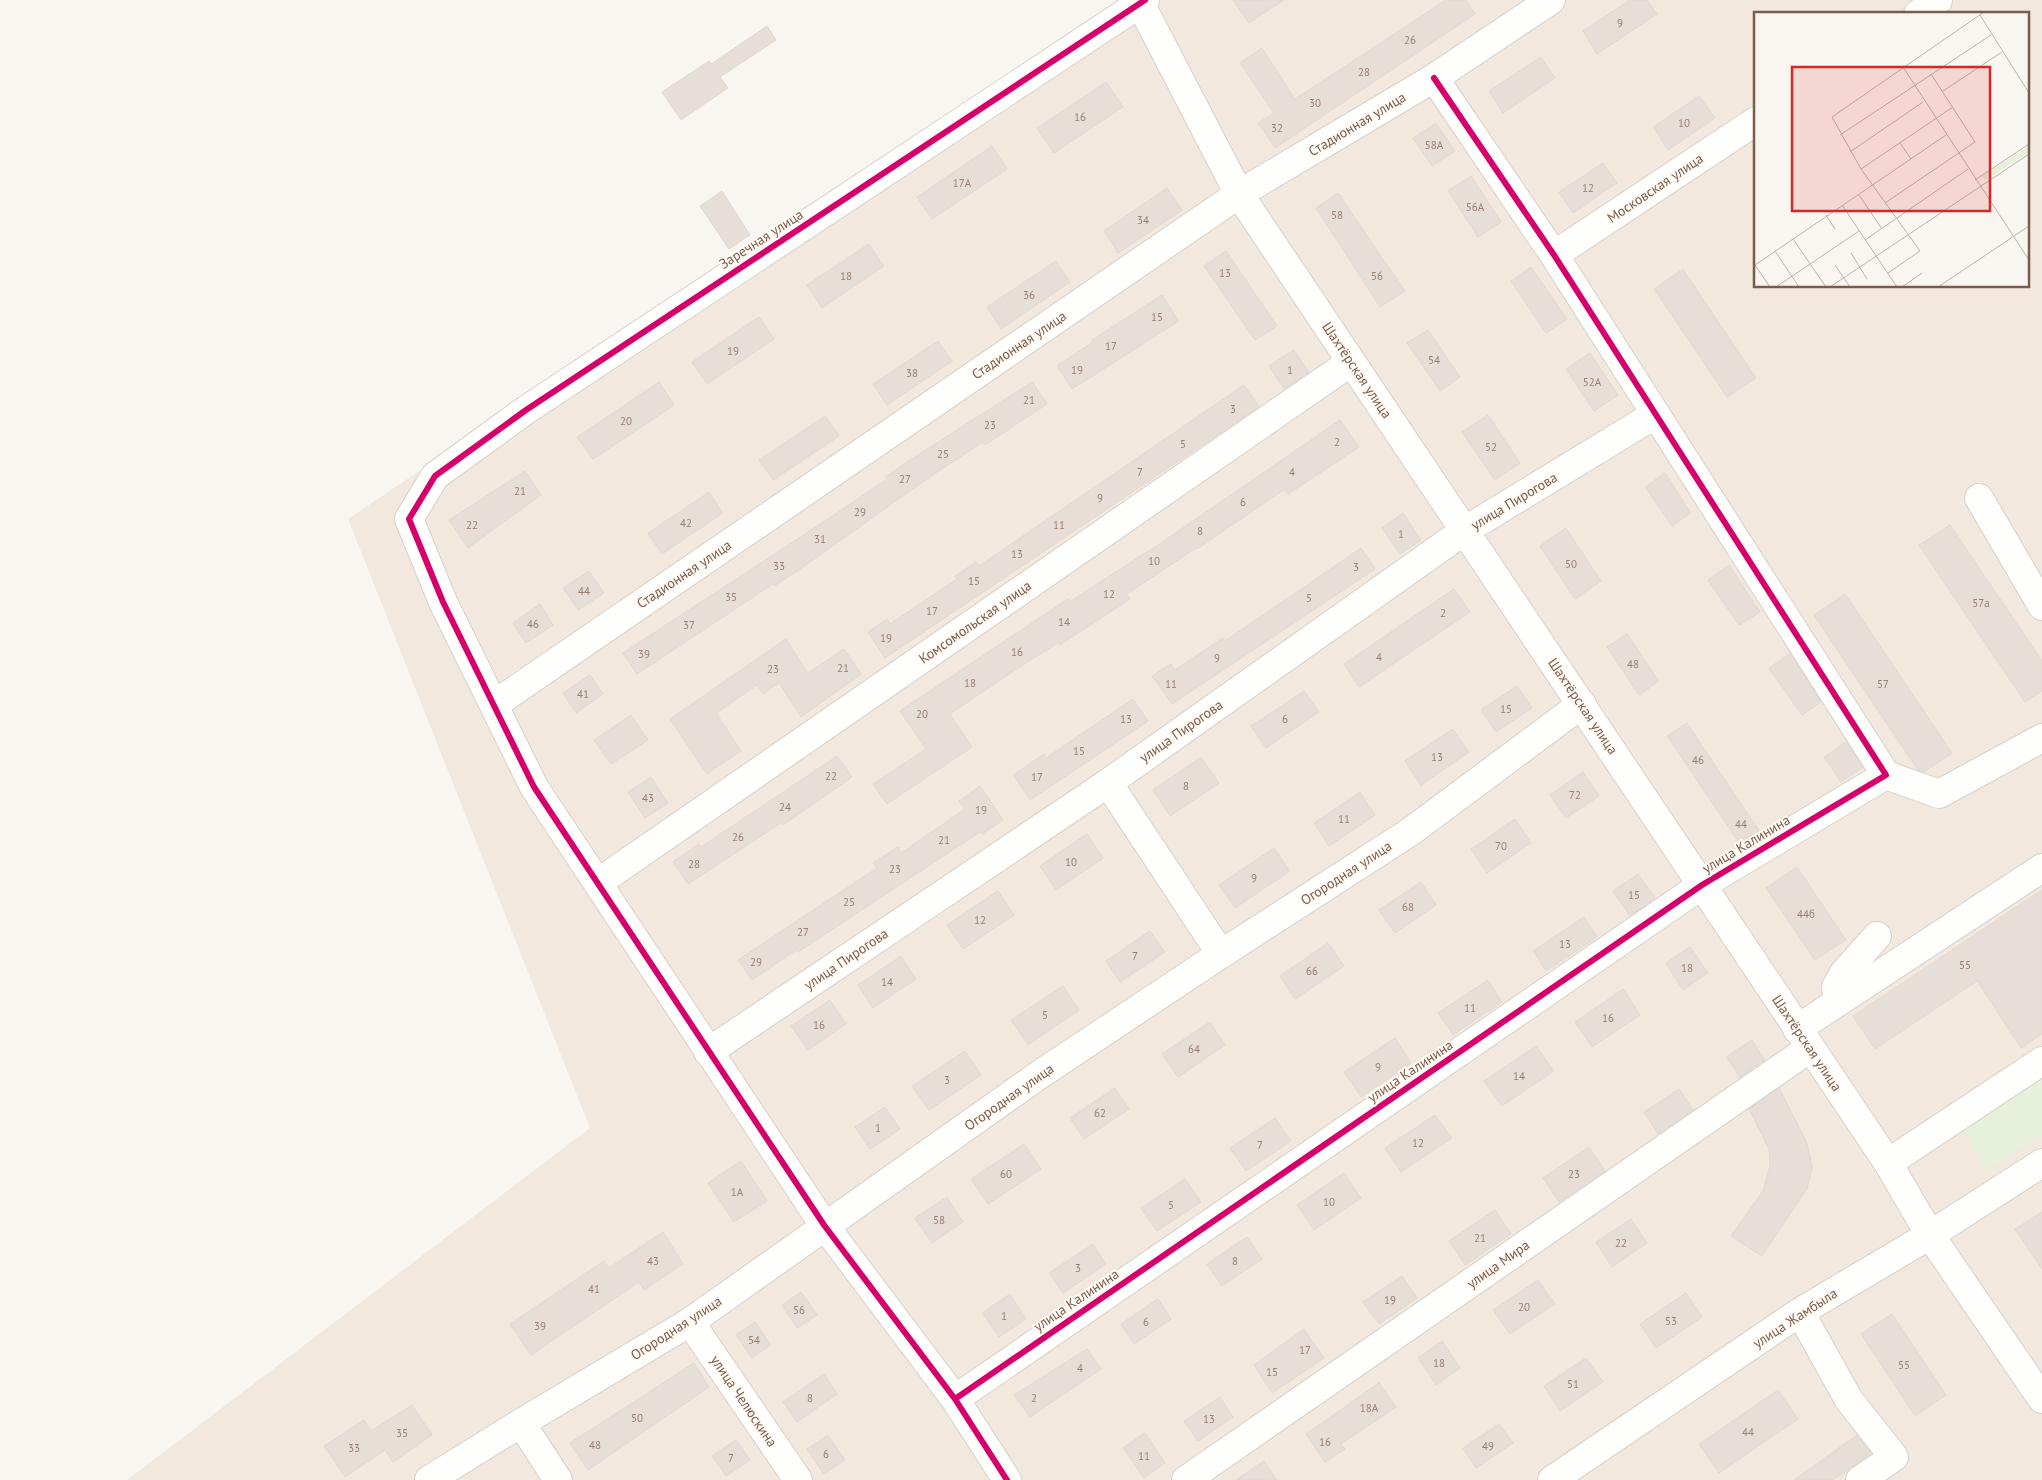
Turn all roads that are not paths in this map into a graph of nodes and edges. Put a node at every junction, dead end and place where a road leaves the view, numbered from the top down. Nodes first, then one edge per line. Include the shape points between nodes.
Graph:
1 (1551, 0) edge
2 (1938, 0) edge
3 (1143, 2) edge
4 (1921, 12) edge
5 (1434, 78) junction
6 (1754, 122) edge
7 (1239, 194) junction
8 (1554, 255) junction
9 (1351, 362) junction
10 (1656, 414) junction
11 (1979, 498) dead end
12 (1464, 531) junction
13 (2042, 606) edge
14 (495, 704) junction
15 (1582, 704) junction
16 (2042, 738) edge
17 (1886, 775) junction
18 (1108, 783) junction
19 (2042, 868) edge
20 (599, 882) junction
21 (1702, 885) junction
22 (1877, 936) dead end
23 (1221, 954) junction
24 (1838, 1002) junction
25 (1804, 1038) junction
26 (708, 1052) junction
27 (2042, 1061) edge
28 (1888, 1163) junction
29 (2042, 1163) edge
30 (824, 1226) junction
31 (1930, 1235) junction
32 (1800, 1312) junction
33 (690, 1322) junction
34 (955, 1399) junction
35 (2042, 1399) edge
36 (520, 1423) junction
37 (429, 1480) edge
38 (558, 1480) edge
39 (798, 1480) edge
40 (1007, 1480) edge
41 (1186, 1480) edge
42 (1552, 1480) edge
43 (1860, 1480) edge

1 - 5 street, Стадионная улица
2 - 4 street
3 - 7 street, Шахтёрская улица
3 - 14 street, Заречная улица via 526,410 436,476 409,519 443,602
5 - 7 street, Стадионная улица
5 - 8 street
6 - 8 street, Московская улица
7 - 9 street, Шахтёрская улица
7 - 14 street, Стадионная улица
8 - 10 street
9 - 12 street, Шахтёрская улица
9 - 20 street, Комсомольская улица
10 - 12 street, улица Пирогова
10 - 17 street
11 - 13 street
12 - 15 street, Шахтёрская улица
12 - 18 street, улица Пирогова
14 - 20 street via 534,787
15 - 21 street, Шахтёрская улица
15 - 23 street, Огородная улица via 1410,832
16 - 17 street via 1938,794
17 - 21 street, улица Калинина
18 - 23 street
18 - 26 street, улица Пирогова
19 - 24 street, улица Мира
20 - 26 street
21 - 25 street, Шахтёрская улица
21 - 34 street, улица Калинина
22 - 24 street via 1844,973 1836,987
23 - 30 street, Огородная улица via 1039,1075
24 - 25 street, улица Мира
25 - 28 street, Шахтёрская улица
25 - 41 street, улица Мира
26 - 30 street
27 - 28 street
28 - 31 street, Шахтёрская улица
29 - 31 street, улица Жамбыла
30 - 33 street, Огородная улица
30 - 34 street
31 - 32 street, улица Жамбыла
31 - 35 street, Шахтёрская улица
32 - 42 street, улица Жамбыла
32 - 43 street via 1849,1400 1894,1457
33 - 36 street, Огородная улица
33 - 39 street, улица Челюскина
34 - 40 street
36 - 37 street, Огородная улица
36 - 38 street

